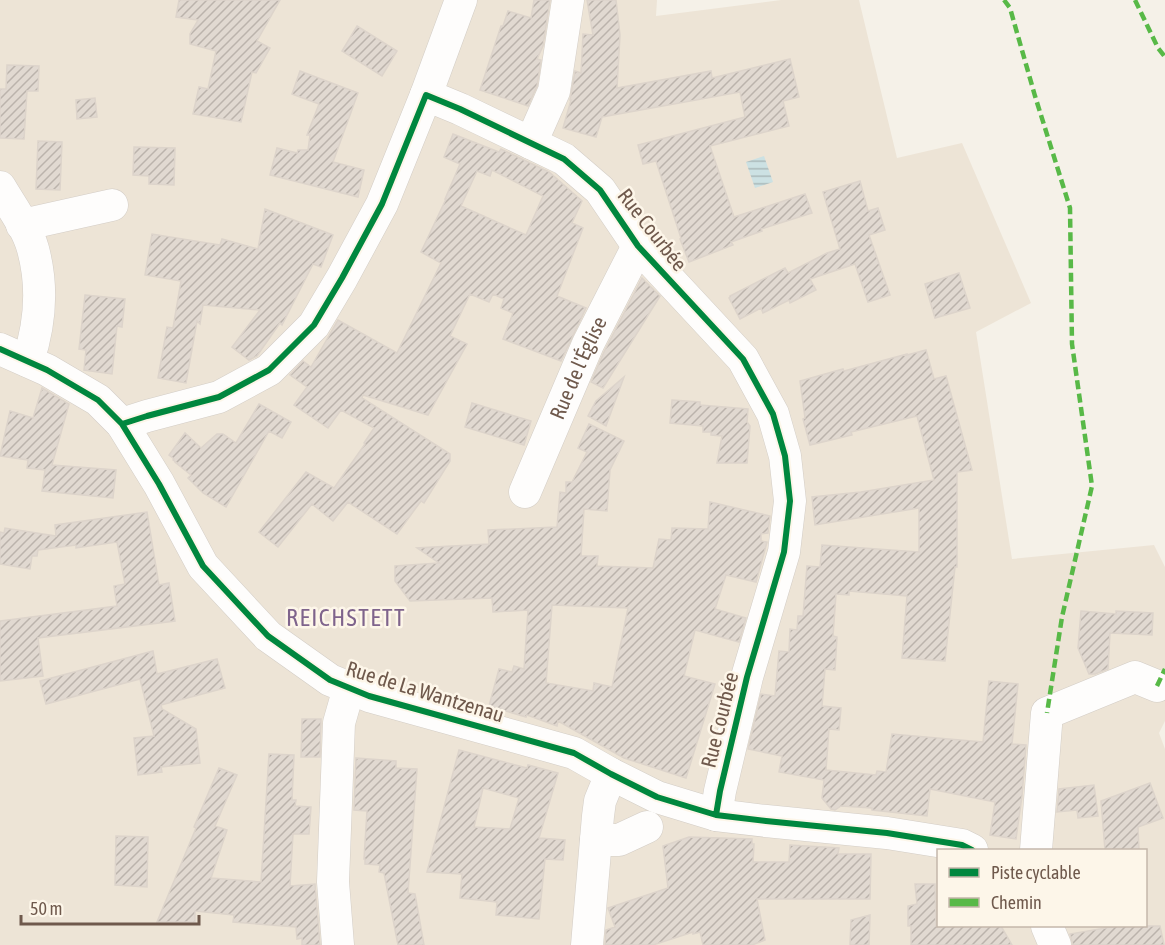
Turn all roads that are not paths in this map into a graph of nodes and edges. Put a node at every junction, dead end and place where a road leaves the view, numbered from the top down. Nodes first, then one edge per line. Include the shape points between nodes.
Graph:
1 (461, 0) edge
2 (568, 0) edge
3 (426, 95) junction
4 (531, 143) junction
5 (0, 187) edge
6 (112, 205) dead end
7 (22, 225) junction
8 (638, 246) junction
9 (0, 350) edge
10 (28, 361) junction
11 (122, 424) junction
12 (525, 492) dead end
13 (1157, 686) dead end
14 (349, 688) junction
15 (611, 774) junction
16 (716, 815) junction
17 (647, 827) dead end
18 (596, 840) junction
19 (970, 849) edge
20 (1036, 849) edge
21 (1047, 927) edge
22 (338, 945) edge
23 (587, 945) edge
24 (1055, 945) edge

1 - 3 street
2 - 4 street via 554,91
3 - 4 street, Rue Courbée
3 - 11 street via 382,204 314,325 269,369 219,397
4 - 8 street, Rue Courbée via 564,159 600,190
5 - 7 street
6 - 7 street
7 - 10 street via 33,248 39,287 35,340
8 - 12 street, Rue de l'Église via 588,345
8 - 16 street, Rue Courbée via 743,359 772,414 785,456 790,501 784,552 747,677
9 - 10 street, Rue de La Wantzenau
10 - 11 street, Rue de La Wantzenau via 98,400
11 - 14 street, Rue de La Wantzenau via 203,566 268,636 330,680
13 - 20 street via 1135,677 1047,713
14 - 15 street, Rue de La Wantzenau via 574,753
14 - 22 street via 339,723 333,882
15 - 16 street, Rue de La Wantzenau via 657,797
15 - 18 street via 600,801
16 - 19 street, Rue de La Wantzenau via 887,833
17 - 18 street via 619,840
18 - 23 street
21 - 24 street

